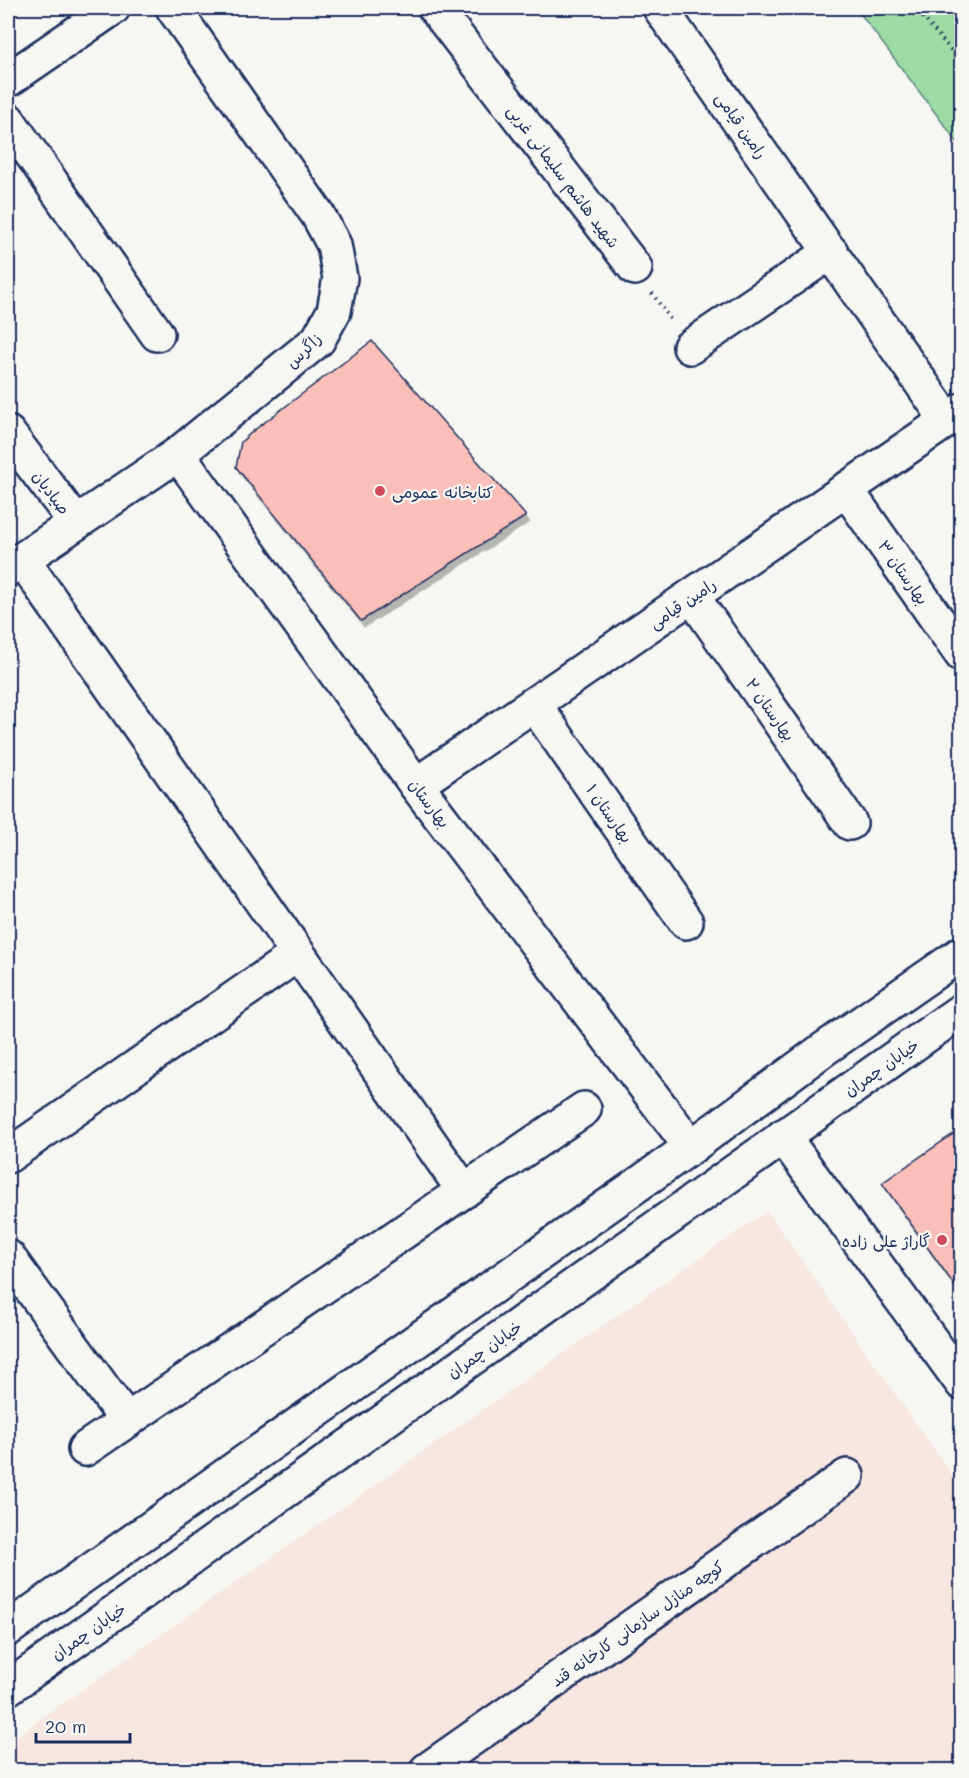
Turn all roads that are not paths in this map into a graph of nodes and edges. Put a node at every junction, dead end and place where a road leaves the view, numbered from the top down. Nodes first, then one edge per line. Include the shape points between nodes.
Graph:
1 (113, 8) edge
2 (173, 8) edge
3 (435, 8) edge
4 (660, 8) edge
5 (8, 80) edge
6 (8, 120) edge
7 (831, 252) junction
8 (634, 268) road end
9 (157, 334) dead end
10 (690, 347) road end
11 (954, 415) edge
12 (8, 433) edge
13 (178, 454) junction
14 (846, 489) junction
15 (76, 523) junction
16 (15, 564) edge
17 (692, 596) junction
18 (962, 655) edge
19 (534, 704) junction
20 (416, 785) junction
21 (850, 823) dead end
22 (686, 922) dead end
23 (962, 953) edge
24 (298, 954) junction
25 (962, 1010) edge
26 (824, 1049) junction
27 (849, 1089) junction
28 (584, 1109) dead end
29 (783, 1136) junction
30 (691, 1147) junction
31 (8, 1156) edge
32 (464, 1191) junction
33 (8, 1257) edge
34 (962, 1383) edge
35 (127, 1421) junction
36 (86, 1449) dead end
37 (847, 1476) dead end
38 (8, 1629) edge
39 (8, 1688) edge
40 (427, 1770) edge

1 - 5 street
2 - 13 street, زاگرس via 318,215 334,245 340,278 334,311 318,340
3 - 8 street, شهید هاشم سلیمانی غربی
4 - 7 street, رامین قیامی
6 - 9 street
7 - 10 street
7 - 11 street, رامین قیامی
11 - 14 street, رامین قیامی
12 - 15 street, صیادیان
13 - 15 street, زاگرس
13 - 20 street, بهارستان
14 - 17 street, رامین قیامی
14 - 18 street, بهارستان ۳
15 - 16 street, زاگرس
16 - 24 street
17 - 19 street, رامین قیامی
17 - 21 street, بهارستان ۲
19 - 20 street, رامین قیامی
19 - 22 street, بهارستان ۱
20 - 30 street, بهارستان
23 - 26 street
24 - 31 street
24 - 32 street
25 - 27 street, خیابان چمران
26 - 27 street
26 - 30 street
27 - 29 street, خیابان چمران
28 - 32 street
29 - 34 street
29 - 39 street, خیابان چمران
30 - 38 street
32 - 35 street
33 - 35 street
35 - 36 street
37 - 40 street, کوچه منازل سازمانی کارخانه قند

